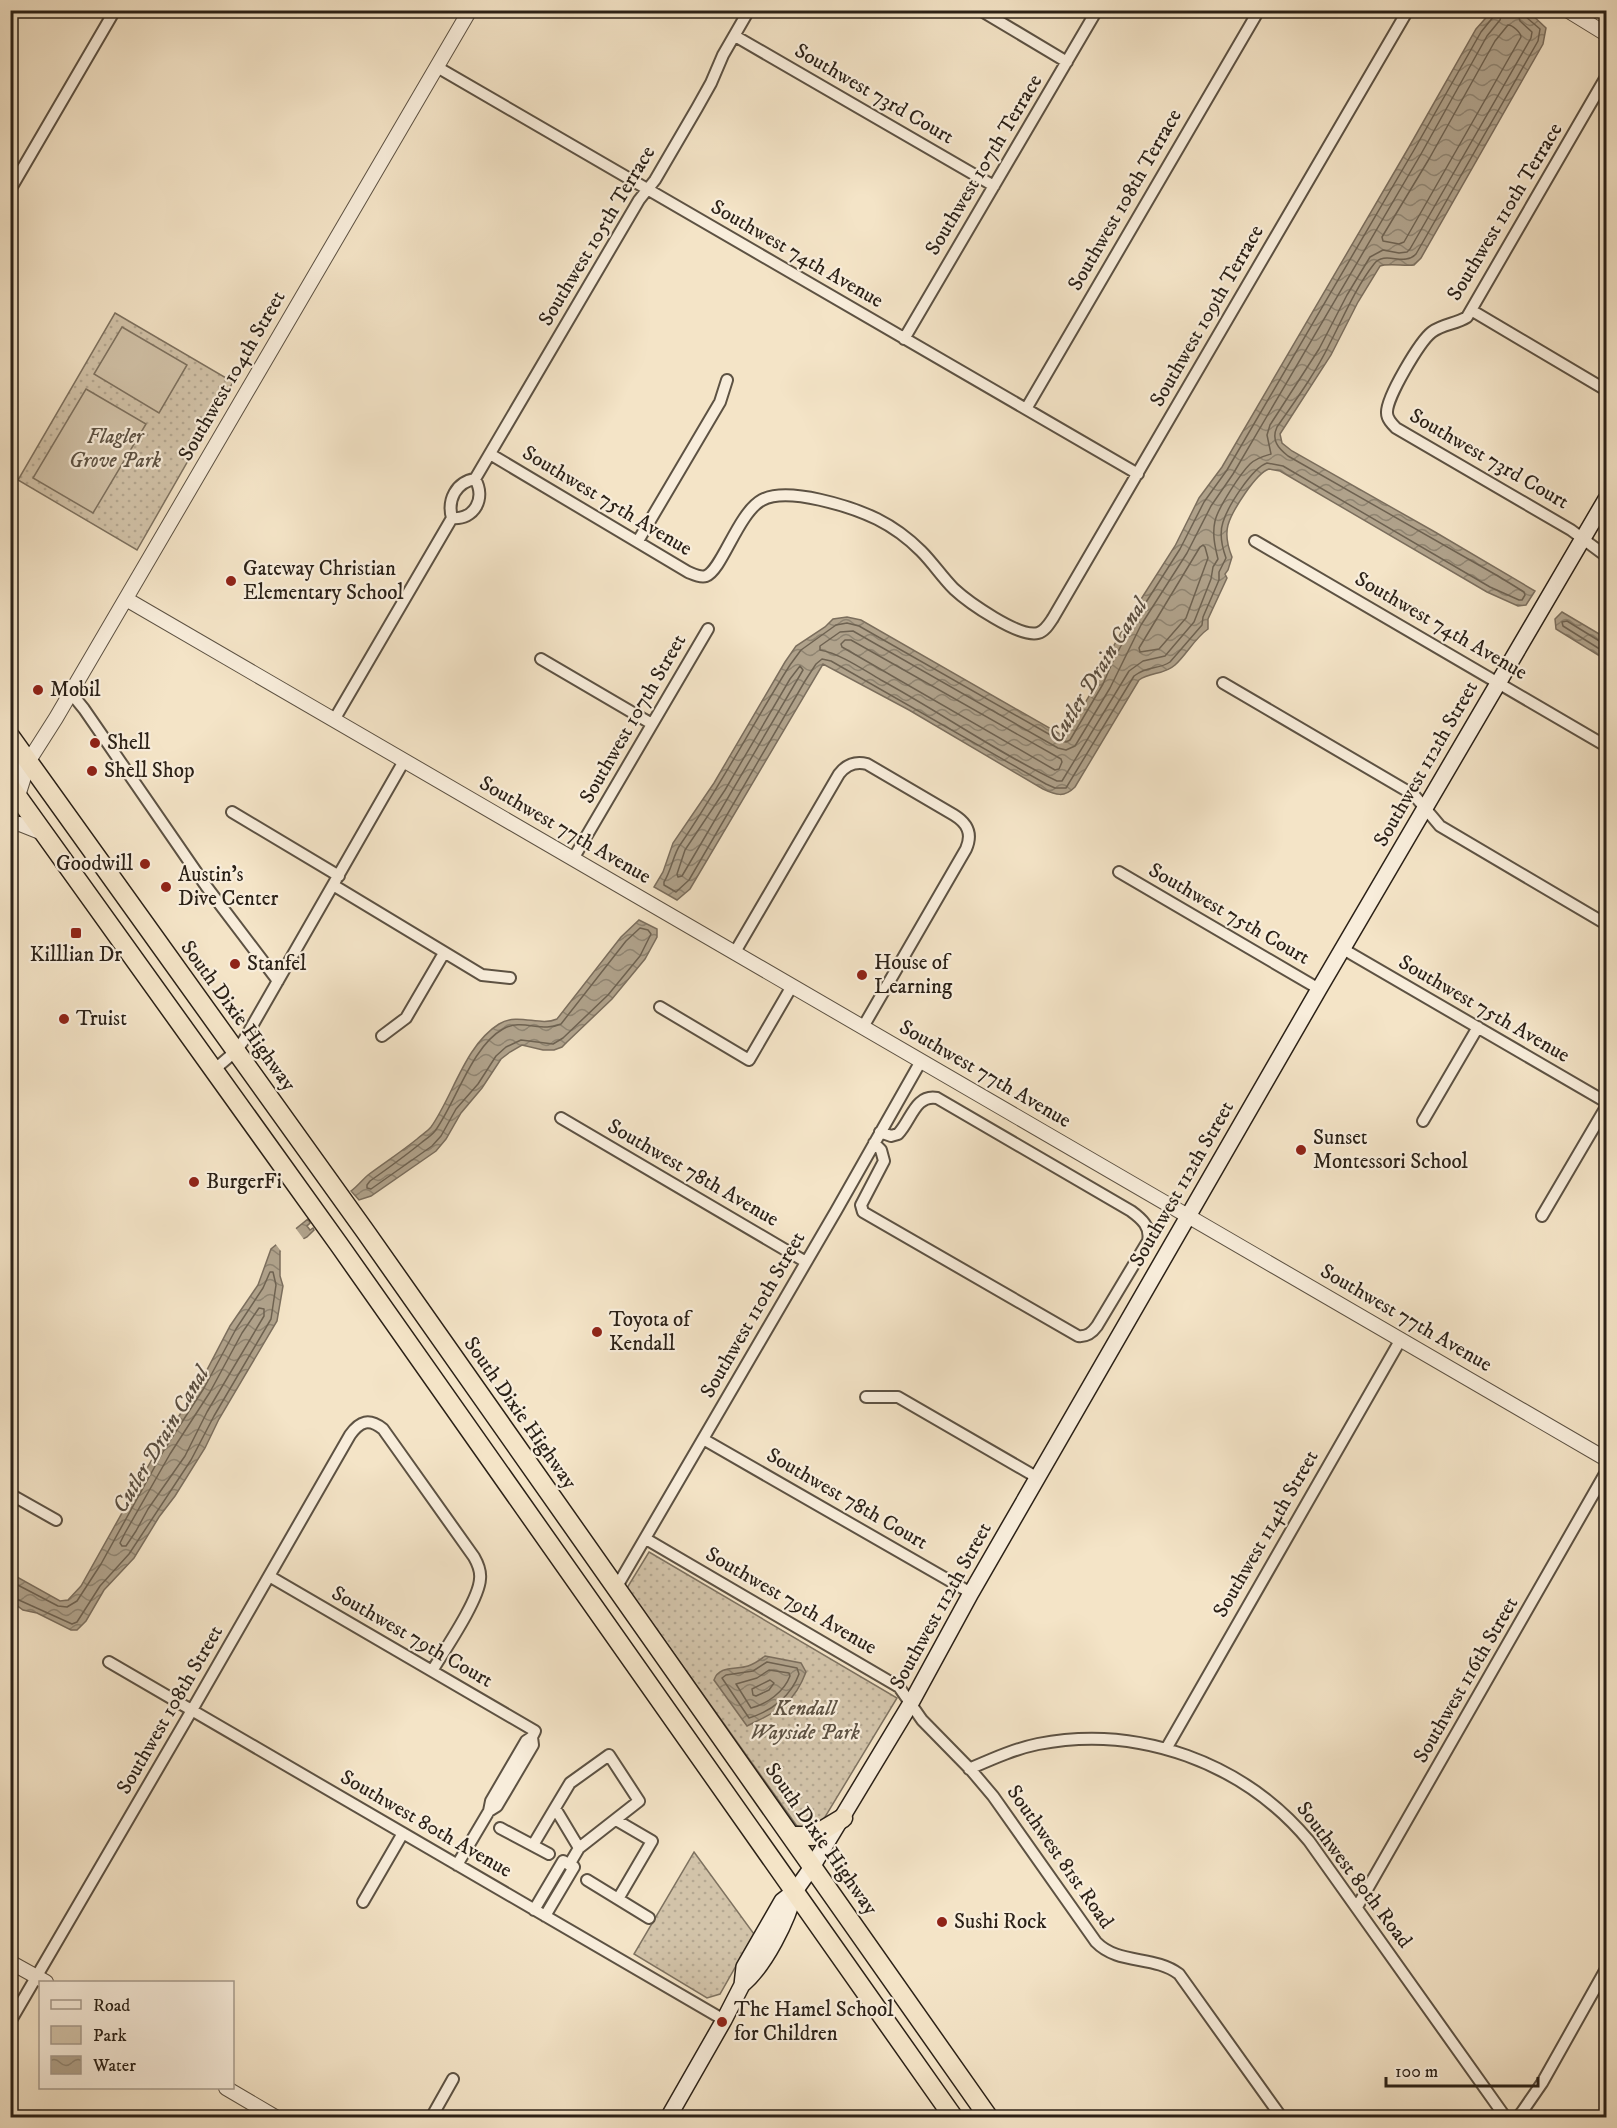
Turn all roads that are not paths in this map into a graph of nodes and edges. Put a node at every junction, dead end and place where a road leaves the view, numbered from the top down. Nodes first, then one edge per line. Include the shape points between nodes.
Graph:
1 (115, 10) edge
2 (470, 10) edge
3 (749, 10) edge
4 (980, 10) edge
5 (1097, 10) edge
6 (1259, 10) edge
7 (1408, 10) edge
8 (1567, 10) edge
9 (1606, 34) edge
10 (735, 36) junction
11 (1067, 62) junction
12 (437, 67) junction
13 (1606, 77) edge
14 (994, 186) junction
15 (10, 190) edge
16 (647, 190) junction
17 (1471, 310) junction
18 (904, 339) junction
19 (727, 380) dead end
20 (1606, 390) edge
21 (1026, 409) junction
22 (1387, 412) joint
23 (490, 454) junction
24 (1138, 474) junction
25 (475, 479) junction
26 (1606, 499) edge
27 (760, 501) joint
28 (452, 518) junction
29 (1583, 539) junction
30 (1255, 540) dead end
31 (638, 541) junction
32 (1606, 556) edge
33 (126, 599) junction
34 (708, 629) dead end
35 (541, 659) dead end
36 (1223, 682) dead end
37 (1498, 682) junction
38 (71, 693) junction
39 (334, 720) junction
40 (652, 724) junction
41 (10, 736) edge
42 (1606, 746) edge
43 (404, 761) junction
44 (28, 762) junction
45 (13, 787) edge
46 (1425, 809) junction
47 (232, 812) dead end
48 (10, 813) edge
49 (10, 825) edge
50 (46, 834) junction
51 (573, 859) junction
52 (1119, 872) dead end
53 (336, 881) junction
54 (1606, 924) edge
55 (1343, 949) junction
56 (735, 952) junction
57 (444, 953) junction
58 (510, 978) dead end
59 (278, 981) junction
60 (792, 986) junction
61 (1319, 989) junction
62 (660, 1007) dead end
63 (863, 1027) junction
64 (1478, 1027) junction
65 (382, 1036) dead end
66 (236, 1051) junction
67 (921, 1061) junction
68 (215, 1069) junction
69 (1606, 1102) edge
70 (1606, 1107) edge
71 (561, 1118) dead end
72 (1423, 1121) dead end
73 (880, 1132) junction
74 (874, 1143) junction
75 (857, 1174) junction
76 (871, 1186) junction
77 (1542, 1216) dead end
78 (1188, 1217) junction
79 (806, 1262) junction
80 (1401, 1339) junction
81 (866, 1397) dead end
82 (703, 1439) junction
83 (1606, 1458) edge
84 (1606, 1472) edge
85 (1038, 1478) junction
86 (10, 1494) edge
87 (56, 1520) dead end
88 (646, 1539) junction
89 (269, 1576) junction
90 (616, 1588) junction
91 (971, 1593) junction
92 (600, 1614) junction
93 (109, 1662) dead end
94 (432, 1671) junction
95 (910, 1703) junction
96 (192, 1710) junction
97 (1166, 1749) junction
98 (969, 1769) junction
99 (555, 1808) junction
100 (843, 1818) junction
101 (616, 1820) junction
102 (500, 1828) dead end
103 (403, 1833) junction
104 (791, 1836) junction
105 (533, 1845) junction
106 (579, 1848) junction
107 (549, 1854) dead end
108 (569, 1864) junction
109 (457, 1865) junction
110 (812, 1867) junction
111 (587, 1880) dead end
112 (795, 1891) junction
113 (618, 1899) junction
114 (363, 1902) dead end
115 (1357, 1907) junction
116 (534, 1910) junction
117 (545, 1916) junction
118 (649, 1918) dead end
119 (10, 1962) edge
120 (1606, 1968) edge
121 (41, 1980) edge
122 (39, 1983) edge
123 (724, 2020) junction
124 (10, 2022) edge
125 (453, 2079) dead end
126 (228, 2089) edge
127 (277, 2118) edge
128 (431, 2118) edge
129 (668, 2118) edge
130 (954, 2118) edge
131 (989, 2118) edge
132 (1282, 2118) edge
133 (1506, 2118) edge
134 (1517, 2118) edge

1 - 15 street
2 - 12 street, Southwest 104th Street
3 - 10 street, Southwest 105th Terrace
4 - 11 street
5 - 11 street, Southwest 107th Terrace
6 - 21 street, Southwest 108th Terrace
7 - 24 street, Southwest 109th Terrace
8 - 9 street
10 - 14 street, Southwest 73rd Court
10 - 16 street, Southwest 105th Terrace
11 - 14 street, Southwest 107th Terrace
12 - 16 street, Southwest 74th Avenue
12 - 33 street, Southwest 104th Street
13 - 17 street, Southwest 110th Terrace
14 - 18 street, Southwest 107th Terrace
16 - 18 street, Southwest 74th Avenue
16 - 23 street, Southwest 105th Terrace
17 - 20 street
17 - 22 street, Southwest 110th Terrace via 1467,317 1437,328 1425,339 1390,398
18 - 21 street, Southwest 74th Avenue
19 - 31 street via 720,402
21 - 24 street, Southwest 74th Avenue
22 - 29 street, Southwest 73rd Court via 1396,428
23 - 25 street, Southwest 105th Terrace
23 - 31 street, Southwest 75th Avenue
24 - 27 street, Southwest 109th Terrace via 1053,618 1042,631 1032,634 1016,630 970,602 910,541 876,519 846,507 792,495
25 - 28 street, Southwest 105th Terrace via 467,480 456,490 449,509
25 - 28 street via 479,486 478,504 465,516
26 - 29 main road, Southwest 112th Street
27 - 31 street, Southwest 75th Avenue via 744,518 706,576 688,572
28 - 39 street, Southwest 105th Terrace
29 - 32 street, Southwest 73rd Court
29 - 37 main road, Southwest 112th Street
30 - 37 street, Southwest 74th Avenue
33 - 38 street, Southwest 104th Street
33 - 39 street, Southwest 77th Avenue
34 - 40 street, Southwest 107th Street
35 - 40 street
36 - 46 street via 1414,795
37 - 42 street, Southwest 74th Avenue
37 - 46 main road, Southwest 112th Street
38 - 44 street, Southwest 104th Street
38 - 59 street via 206,886
39 - 43 street, Southwest 77th Avenue
40 - 51 street, Southwest 107th Street
41 - 44 highway, South Dixie Highway
43 - 51 street, Southwest 77th Avenue
43 - 53 street
44 - 45 street, Southwest 104th Street
44 - 66 highway, South Dixie Highway
45 - 48 street, Southwest 104th Street
45 - 50 highway
46 - 54 street via 1440,826
46 - 55 main road, Southwest 112th Street
47 - 53 street
49 - 50 street via 20,824
50 - 68 highway
51 - 56 street, Southwest 77th Avenue
52 - 61 street, Southwest 75th Court
53 - 57 street
53 - 59 street
55 - 61 main road, Southwest 112th Street
55 - 64 street, Southwest 75th Avenue
56 - 60 street, Southwest 77th Avenue
56 - 63 street via 847,766 872,766 954,814 969,831 966,849
57 - 58 street via 482,975
57 - 65 street via 406,1018
59 - 66 street
60 - 62 street via 749,1060
60 - 63 street, Southwest 77th Avenue
61 - 78 main road, Southwest 112th Street
63 - 67 street, Southwest 77th Avenue
64 - 69 street, Southwest 75th Avenue
64 - 72 street
66 - 68 street
66 - 90 highway, South Dixie Highway
67 - 73 street, Southwest 110th Street
67 - 78 street, Southwest 77th Avenue
68 - 92 highway
70 - 77 street
71 - 79 street, Southwest 78th Avenue
73 - 74 street, Southwest 110th Street
73 - 76 street via 891,1136 901,1131 921,1101 938,1098 1131,1211 1146,1224 1148,1241 1097,1326 1090,1334 1078,1336 866,1215 861,1205
74 - 75 street, Southwest 110th Street
74 - 76 street via 884,1161
75 - 76 street
75 - 79 street, Southwest 110th Street
78 - 80 street, Southwest 77th Avenue
78 - 85 main road, Southwest 112th Street
79 - 82 street, Southwest 110th Street
80 - 83 street, Southwest 77th Avenue
80 - 97 street, Southwest 114th Street
81 - 85 street via 898,1397
82 - 88 street, Southwest 110th Street
82 - 91 street, Southwest 78th Court
84 - 115 street, Southwest 116th Street
85 - 91 main road, Southwest 112th Street
86 - 87 street
88 - 90 street, Southwest 110th Street
88 - 95 street, Southwest 79th Avenue via 899,1687
89 - 94 street, Southwest 79th Court
89 - 94 street, Southwest 108th Street via 350,1435 365,1421 371,1422 383,1429 480,1568 474,1599
89 - 96 street, Southwest 108th Street
90 - 92 highway
90 - 104 highway, South Dixie Highway
91 - 95 main road, Southwest 112th Street
92 - 112 highway
93 - 96 street, Southwest 80th Avenue
94 - 109 street, Southwest 79th Court via 534,1734 526,1741
95 - 98 street, Southwest 81st Road
95 - 100 main road, Southwest 112th Street
96 - 103 street, Southwest 80th Avenue
96 - 121 street, Southwest 108th Street
97 - 98 street, Southwest 80th Road via 1123,1741 1067,1740 1021,1749
97 - 115 street, Southwest 80th Road via 1229,1774 1275,1805 1310,1841
98 - 132 street, Southwest 81st Road via 993,1796 1095,1942 1114,1955 1164,1965 1179,1974
99 - 101 street via 570,1783 609,1755 639,1801
99 - 105 street
99 - 106 street
100 - 104 highway via 813,1836
100 - 110 main road, Southwest 112th Street
101 - 106 street
101 - 113 street via 652,1841
102 - 105 street
103 - 109 street, Southwest 80th Avenue
103 - 114 street
104 - 110 highway, South Dixie Highway
105 - 107 street
106 - 108 street
108 - 116 street
108 - 117 street
109 - 116 street, Southwest 80th Avenue
110 - 112 main road, Southwest 112th Street
110 - 131 highway, South Dixie Highway
111 - 113 street
112 - 123 main road, Southwest 112th Street via 790,1912
112 - 130 highway
113 - 118 street
115 - 133 street, Southwest 80th Road
116 - 117 street, Southwest 80th Avenue
117 - 123 street, Southwest 80th Avenue
119 - 121 street
120 - 134 street via 1542,2083
122 - 124 street, Southwest 108th Street
123 - 129 main road, Southwest 112th Street
125 - 128 street
126 - 127 street

